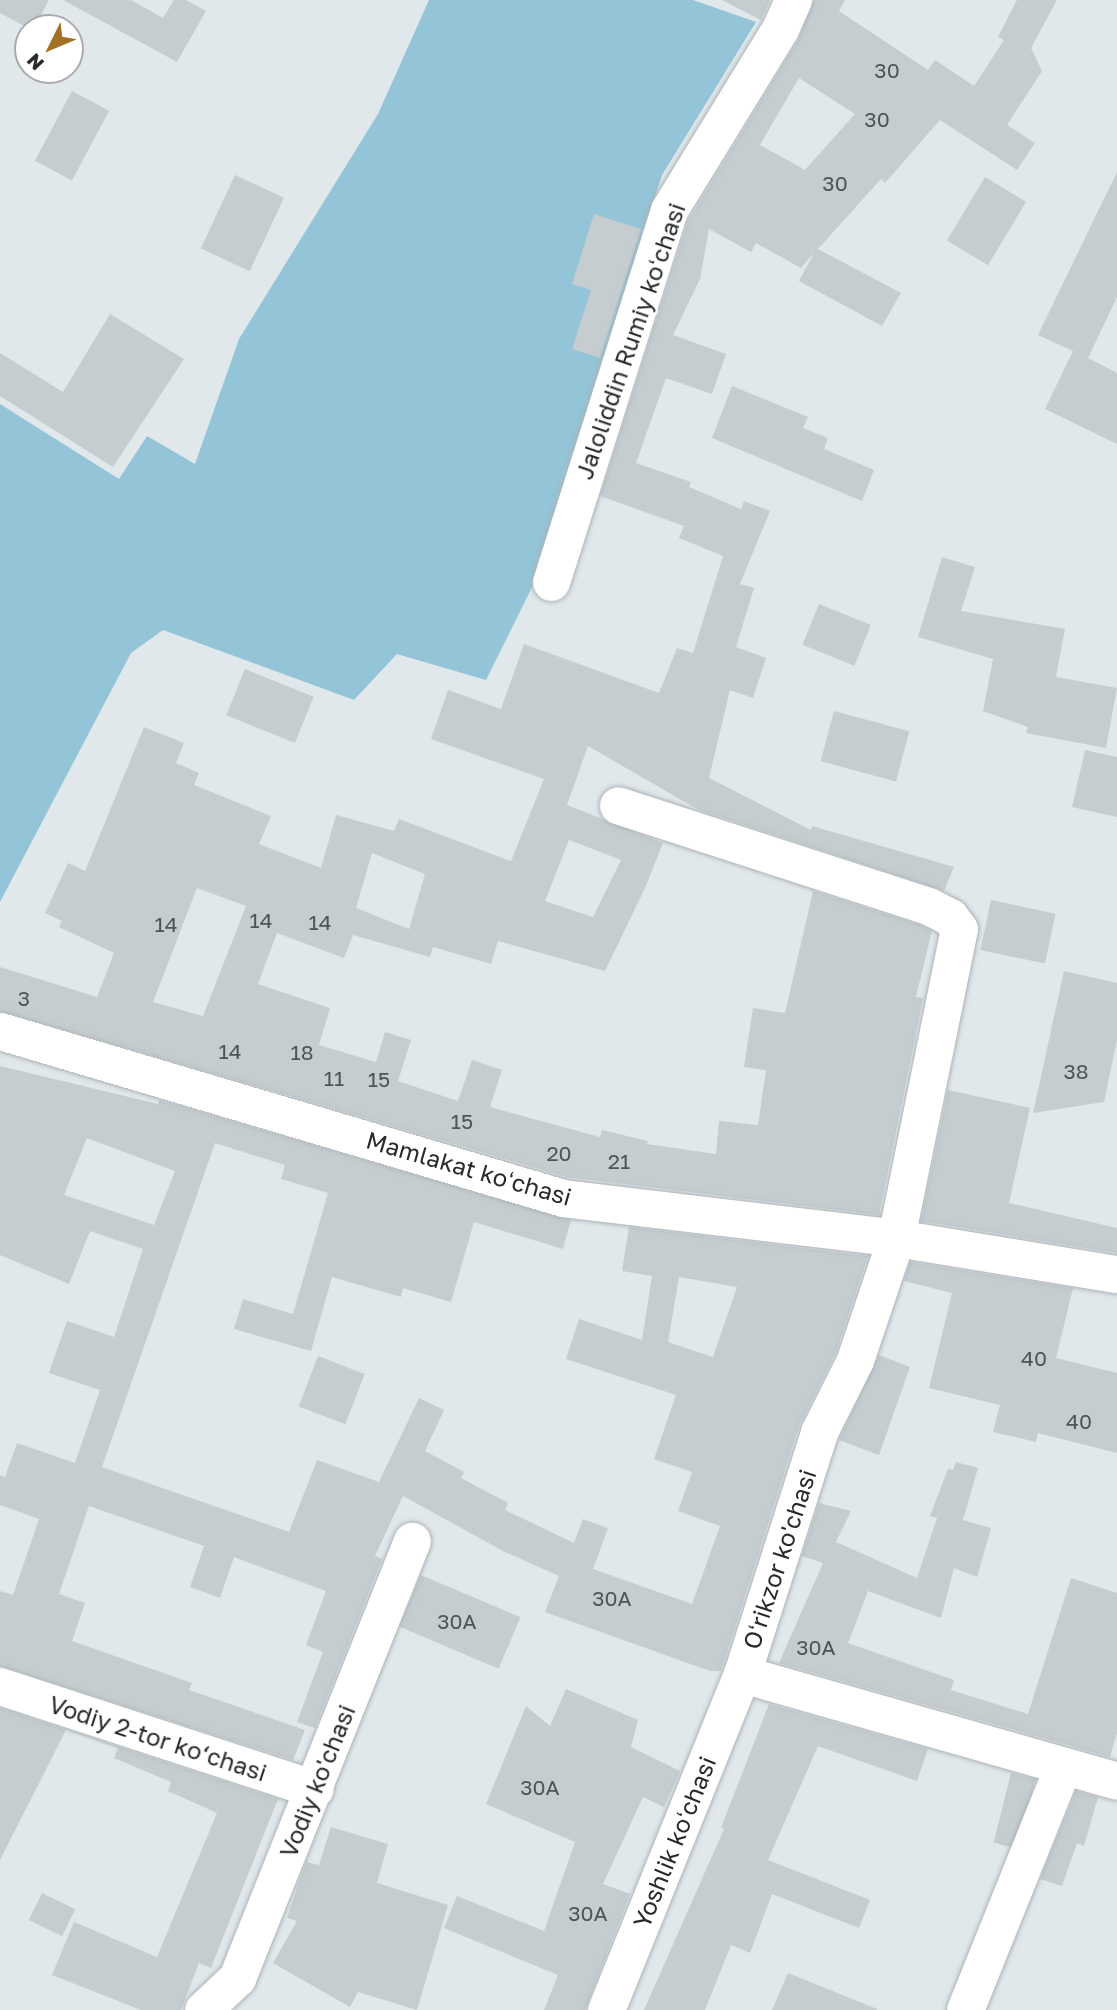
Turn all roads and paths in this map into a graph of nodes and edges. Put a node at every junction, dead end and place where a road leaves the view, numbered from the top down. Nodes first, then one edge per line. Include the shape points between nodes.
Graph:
1 (793, 0) edge
2 (551, 582) dead end
3 (618, 804) dead end
4 (0, 1031) edge
5 (896, 1238) junction
6 (1117, 1274) edge
7 (412, 1541) dead end
8 (742, 1674) junction
9 (0, 1686) edge
10 (1063, 1766) junction
11 (1117, 1781) edge
12 (315, 1789) junction
13 (204, 2010) edge
14 (606, 2010) edge
15 (965, 2010) edge

1 - 2 street, Jaloliddin Rumiy koʻchasi via 780,29 669,210
3 - 5 street, Oʻrikzor ko'chasi via 928,906 950,917 959,929
4 - 5 street, Mamlakat koʻchasi via 563,1198
5 - 6 street, Mamlakat koʻchasi
5 - 8 street, Oʻrikzor ko'chasi via 855,1360 818,1432
7 - 12 street, Vodiy ko'chasi
8 - 10 street, Oʻrikzor ko'chasi
8 - 14 street, Yoshlik koʻchasi
9 - 12 street, Vodiy 2-tor ko‘chasi
10 - 11 street, Oʻrikzor ko'chasi
10 - 15 street
12 - 13 street, Vodiy ko'chasi via 237,1978

